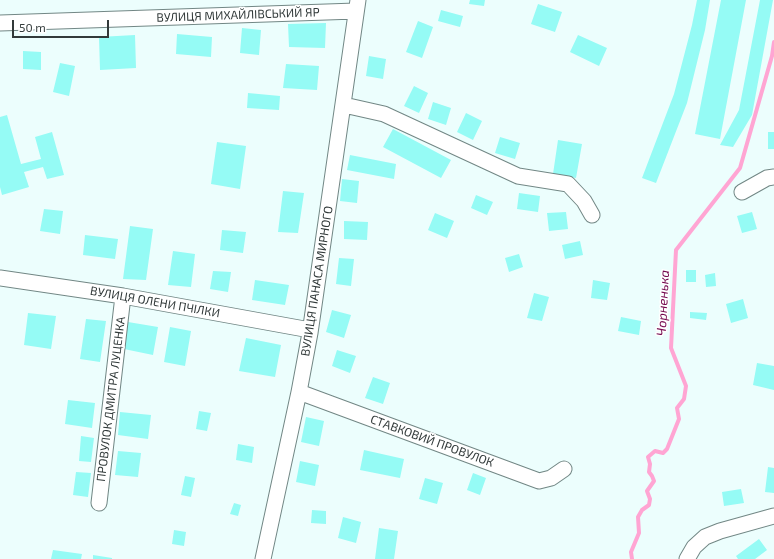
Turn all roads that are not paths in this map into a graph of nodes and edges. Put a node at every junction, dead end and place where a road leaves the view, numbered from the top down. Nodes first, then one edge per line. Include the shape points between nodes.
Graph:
1 (357, 6) edge
2 (0, 23) edge
3 (344, 105) junction
4 (774, 177) edge
5 (742, 192) dead end
6 (592, 216) dead end
7 (0, 278) edge
8 (123, 296) junction
9 (310, 330) junction
10 (299, 392) junction
11 (564, 469) dead end
12 (99, 503) dead end
13 (774, 516) edge
14 (263, 559) edge
15 (687, 559) edge

1 - 2 street, ВУЛИЦЯ МИХАЙЛІВСЬКИЙ ЯР
1 - 3 street, ВУЛИЦЯ ПАНАСА МИРНОГО
3 - 6 street via 384,114 518,176 568,184 584,201
3 - 9 street, ВУЛИЦЯ ПАНАСА МИРНОГО
4 - 5 street via 767,178
7 - 8 street, ВУЛИЦЯ ОЛЕНИ ПЧІЛКИ
8 - 9 street, ВУЛИЦЯ ОЛЕНИ ПЧІЛКИ
8 - 12 street, ПРОВУЛОК ДМИТРА ЛУЦЕНКА
9 - 10 street, ВУЛИЦЯ ПАНАСА МИРНОГО
10 - 11 street, СТАВКОВИЙ ПРОВУЛОК via 539,481 551,478
10 - 14 street, ВУЛИЦЯ ПАНАСА МИРНОГО
13 - 15 street via 720,530 705,537 694,547

